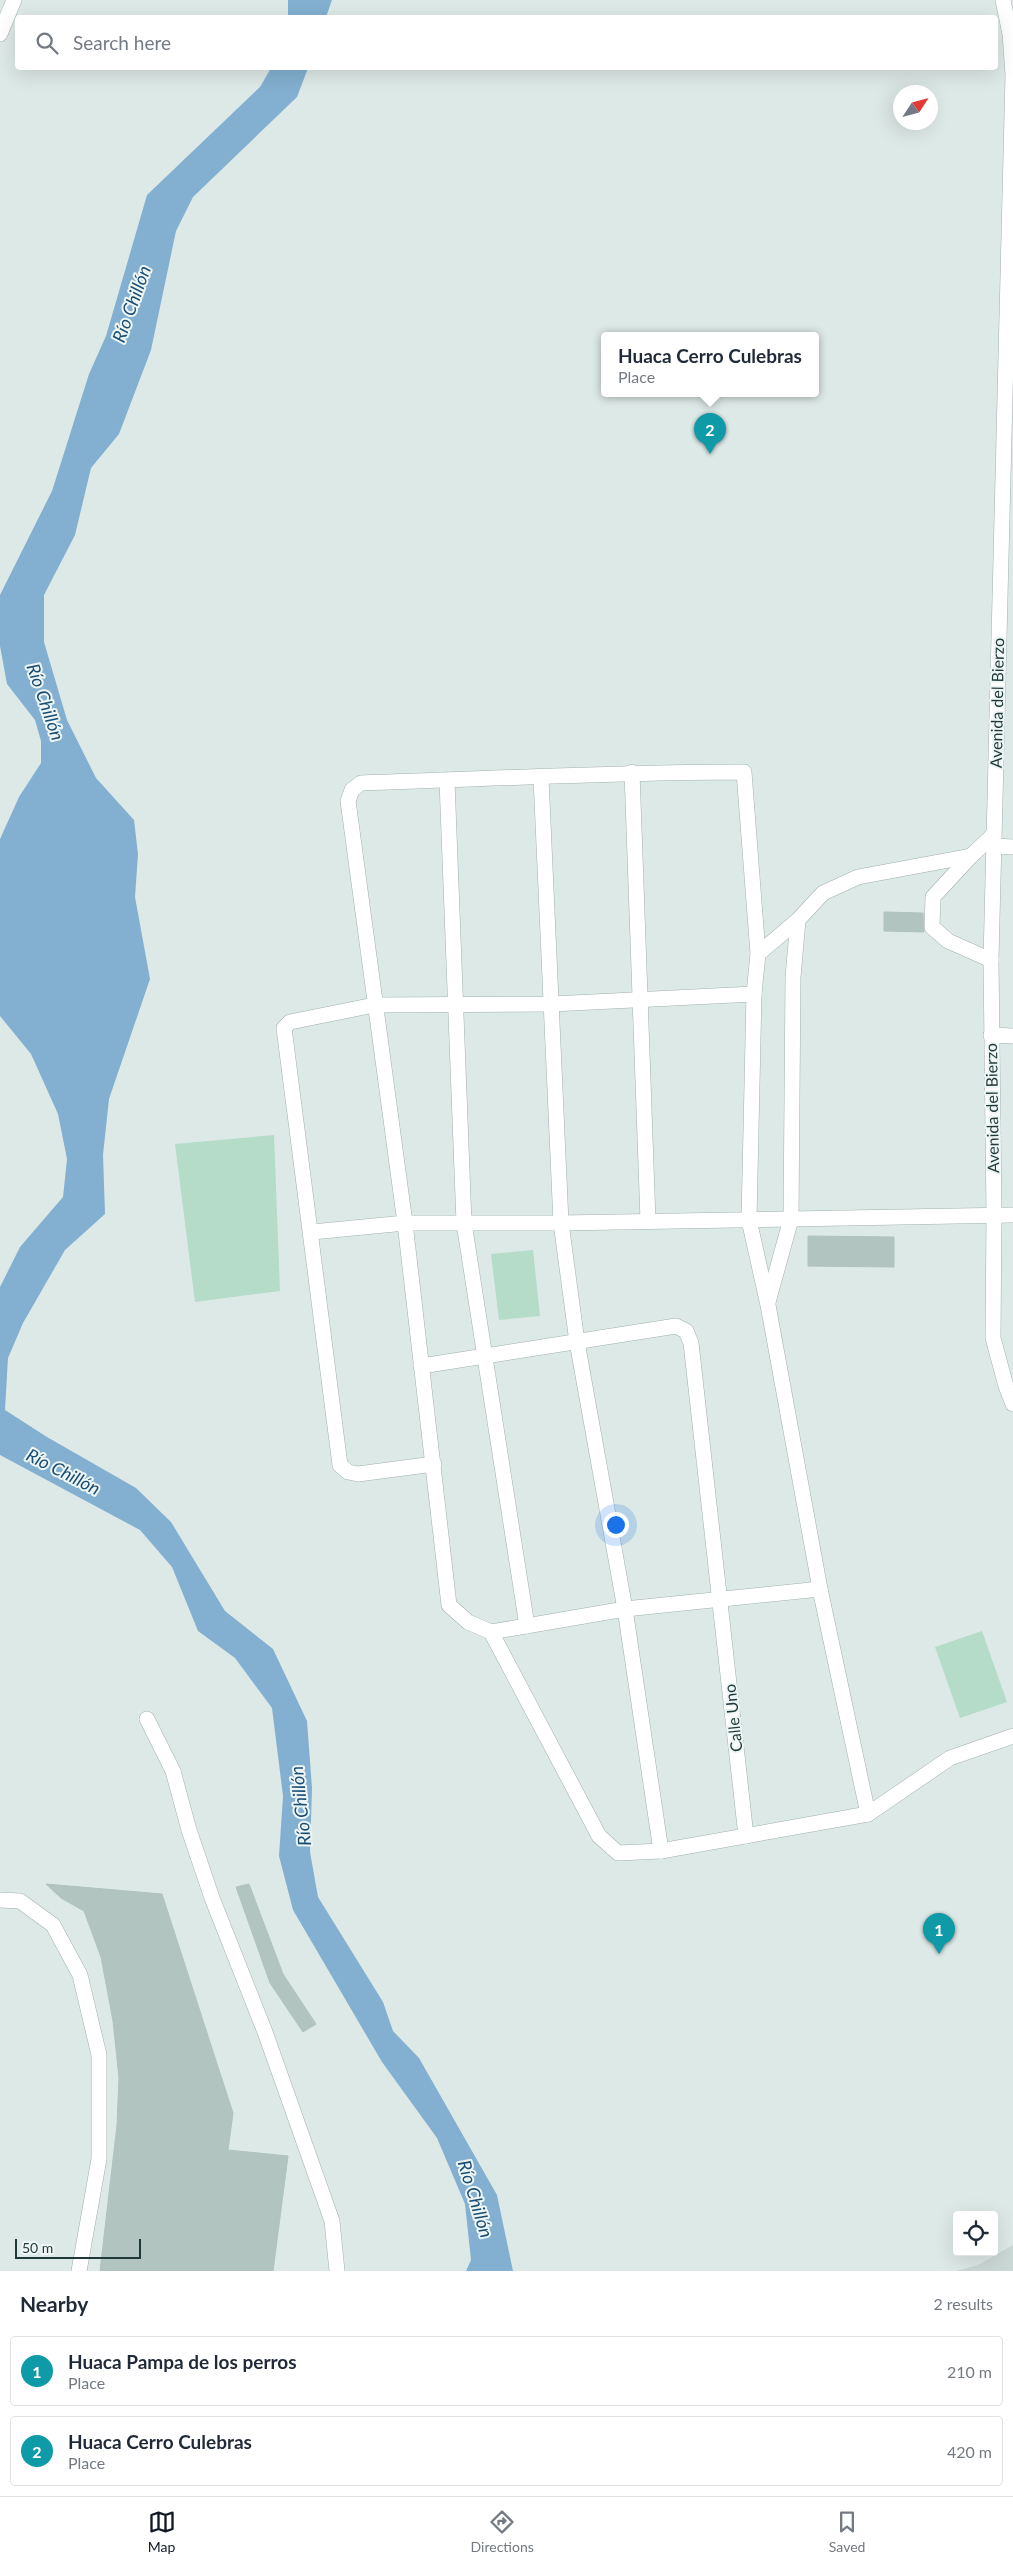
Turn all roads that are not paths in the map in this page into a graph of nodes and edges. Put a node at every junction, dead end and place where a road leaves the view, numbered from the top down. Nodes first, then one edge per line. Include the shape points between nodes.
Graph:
1 (14, 0) edge
2 (1003, 0) edge
3 (0, 34) edge
4 (632, 772) junction
5 (541, 778) junction
6 (448, 781) junction
7 (994, 841) junction
8 (1013, 847) edge
9 (971, 856) junction
10 (798, 920) junction
11 (758, 954) junction
12 (991, 960) junction
13 (754, 994) junction
14 (641, 1000) junction
15 (552, 1004) junction
16 (374, 1005) junction
17 (456, 1005) junction
18 (991, 1036) junction
19 (1013, 1036) edge
20 (994, 1214) junction
21 (1013, 1215) edge
22 (791, 1219) junction
23 (750, 1220) junction
24 (648, 1221) junction
25 (464, 1223) junction
26 (561, 1223) junction
27 (405, 1224) junction
28 (312, 1232) junction
29 (768, 1305) junction
30 (577, 1342) junction
31 (483, 1357) junction
32 (421, 1366) junction
33 (1013, 1404) edge
34 (434, 1464) junction
35 (820, 1589) junction
36 (720, 1600) junction
37 (626, 1609) junction
38 (527, 1626) junction
39 (491, 1632) junction
40 (147, 1719) dead end
41 (1013, 1736) edge
42 (868, 1814) junction
43 (746, 1836) junction
44 (661, 1851) junction
45 (0, 1900) edge
46 (80, 2271) edge
47 (337, 2271) edge

1 - 3 street
2 - 7 street, Avenida del Bierzo via 1013,75
4 - 5 street
4 - 11 street via 744,772
4 - 14 street
5 - 6 street
5 - 15 street
6 - 16 street via 361,783 352,790 348,801
6 - 17 street
7 - 8 street
7 - 9 street
7 - 12 street, Avenida del Bierzo
9 - 10 street via 858,877 823,893
9 - 12 street via 933,897 932,927 948,940
10 - 11 street
10 - 22 street via 793,977
11 - 13 street
12 - 18 street, Avenida del Bierzo
13 - 14 street
13 - 23 street
14 - 15 street
14 - 24 street
15 - 17 street
15 - 26 street
16 - 17 street
16 - 27 street
16 - 28 street via 290,1022 284,1028
17 - 25 street
18 - 19 street
18 - 20 street, Avenida del Bierzo
20 - 21 street
20 - 22 street
20 - 33 street, Avenida del Bierzo via 993,1338
22 - 23 street
22 - 29 street
23 - 24 street
23 - 29 street
24 - 26 street
25 - 26 street
25 - 27 street
25 - 31 street
26 - 30 street
27 - 28 street
27 - 32 street
28 - 34 street via 340,1465 348,1472 358,1474
29 - 35 street
30 - 31 street
30 - 36 street, Calle Uno via 676,1326 686,1331 691,1343
30 - 37 street
31 - 32 street
31 - 38 street
32 - 34 street
34 - 39 street via 449,1604 468,1622
35 - 36 street
35 - 42 street
36 - 37 street
36 - 43 street, Calle Uno
37 - 38 street
37 - 44 street
38 - 39 street
39 - 44 street via 599,1836 618,1853
40 - 47 street via 173,1771 212,1898 323,2193 332,2221
41 - 42 street via 950,1758
42 - 43 street
43 - 44 street
45 - 46 street via 20,1902 53,1925 80,1975 99,2055 99,2159

